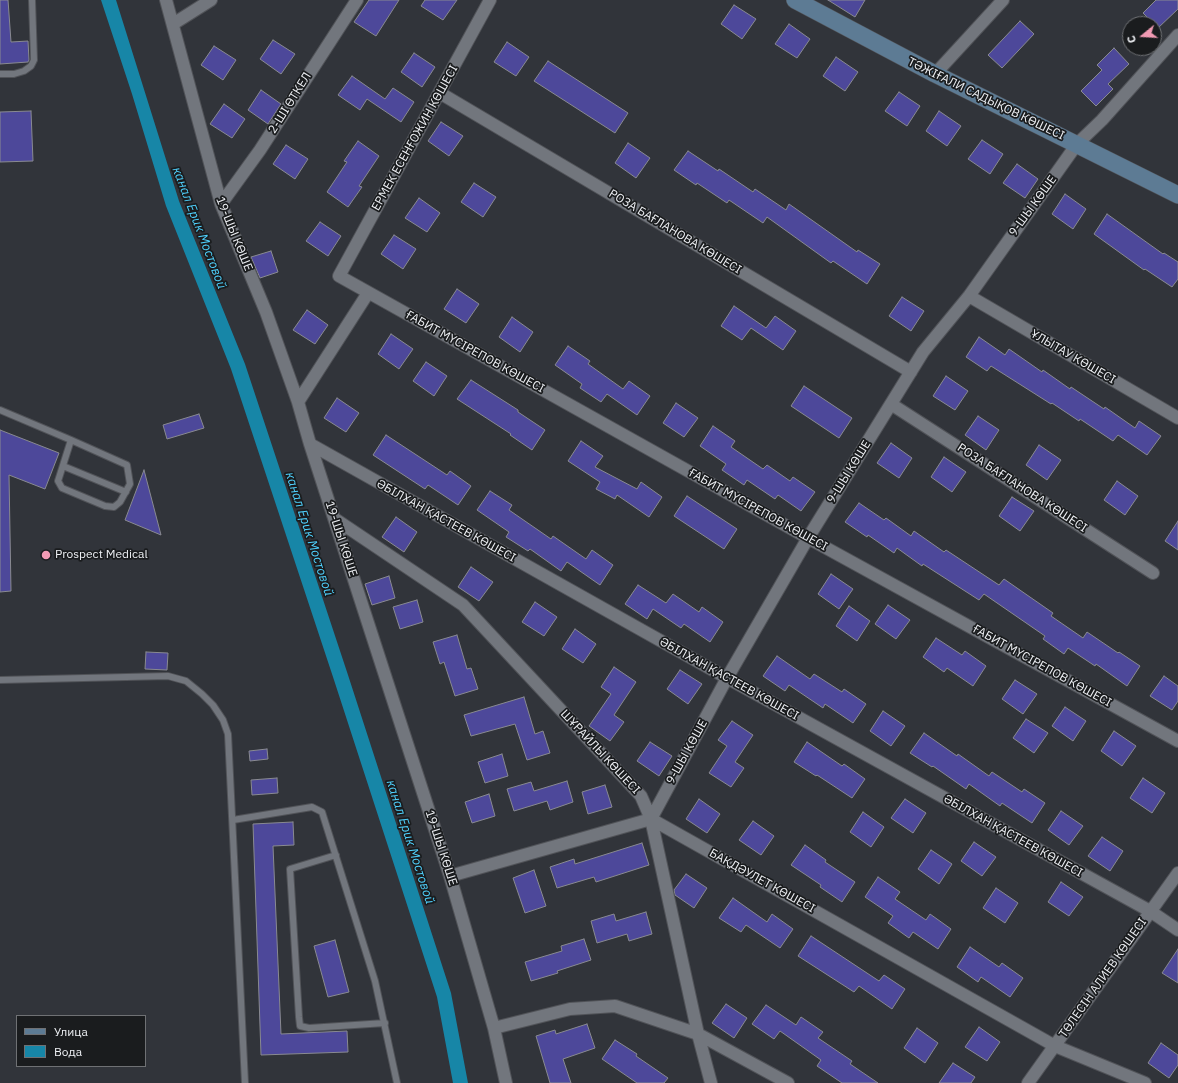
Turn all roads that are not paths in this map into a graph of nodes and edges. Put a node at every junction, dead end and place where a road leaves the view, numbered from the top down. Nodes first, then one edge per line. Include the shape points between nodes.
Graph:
1 (32, 0) edge
2 (166, 0) edge
3 (211, 0) edge
4 (356, 0) edge
5 (490, 0) edge
6 (1003, 0) edge
7 (804, 2) edge
8 (173, 24) junction
9 (1178, 35) edge
10 (0, 74) edge
11 (935, 74) junction
12 (440, 93) junction
13 (1077, 144) junction
14 (1178, 195) edge
15 (221, 204) junction
16 (339, 276) joint
17 (368, 293) junction
18 (969, 296) junction
19 (911, 372) junction
20 (298, 402) junction
21 (891, 404) junction
22 (0, 410) edge
23 (1178, 418) edge
24 (71, 440) junction
25 (310, 444) junction
26 (63, 466) junction
27 (126, 492) junction
28 (335, 519) junction
29 (808, 538) junction
30 (1154, 573) dead end
31 (727, 678) junction
32 (0, 680) edge
33 (1178, 741) edge
34 (651, 819) junction
35 (233, 820) junction
36 (336, 856) junction
37 (1178, 873) edge
38 (450, 876) junction
39 (1150, 911) junction
40 (1178, 930) edge
41 (385, 1024) junction
42 (494, 1028) junction
43 (698, 1034) junction
44 (1054, 1046) junction
45 (245, 1083) edge
46 (397, 1083) edge
47 (506, 1083) edge
48 (711, 1083) edge
49 (788, 1083) edge
50 (1028, 1083) edge
51 (1145, 1083) edge

1 - 10 lane via 34,60 24,71
2 - 8 street, 19-ШЫ КӨШЕ
3 - 8 street
4 - 15 street, 2-ШI ӨТКЕЛ via 260,150
5 - 12 street, ЕРМЕК ЕСЕНҒОЖИН КӨШЕСІ
6 - 11 street
7 - 11 street, ТӘЖІҒАЛИ САДЫҚОВ КӨШЕСІ
8 - 15 street, 19-ШЫ КӨШЕ
9 - 13 street, 9-ШЫ КӨШЕ via 1102,120
11 - 13 street, ТӘЖІҒАЛИ САДЫҚОВ КӨШЕСІ
12 - 16 street, ЕРМЕК ЕСЕНҒОЖИН КӨШЕСІ
12 - 19 street, РОЗА БАҒЛАНОВА КӨШЕСI
13 - 14 street, ТӘЖІҒАЛИ САДЫҚОВ КӨШЕСІ
13 - 18 street, 9-ШЫ КӨШЕ
15 - 20 street, 19-ШЫ КӨШЕ via 266,312
16 - 17 street, ҒАБИТ МҮСІРЕПОВ КӨШЕСI
17 - 20 street
17 - 29 street, ҒАБИТ МҮСІРЕПОВ КӨШЕСI
18 - 19 street, 9-ШЫ КӨШЕ via 923,352
18 - 23 street, ҰЛЫТАУ КӨШЕСI
19 - 21 street, 9-ШЫ КӨШЕ
20 - 25 street, 19-ШЫ КӨШЕ
21 - 29 street, 9-ШЫ КӨШЕ
21 - 30 street, РОЗА БАҒЛАНОВА КӨШЕСI
22 - 24 lane
24 - 26 lane
24 - 27 lane via 127,465 130,484
25 - 28 street, 19-ШЫ КӨШЕ
25 - 31 street, ӘБІЛХАН ҚАСТЕЕВ КӨШЕСI
26 - 27 lane
26 - 27 lane via 58,481 62,488 105,506 114,507
28 - 34 street, ШҰРАЙЛЫ КӨШЕСІ via 463,605 641,796
28 - 38 street, 19-ШЫ КӨШЕ
29 - 31 street, 9-ШЫ КӨШЕ
29 - 33 street, ҒАБИТ МҮСІРЕПОВ КӨШЕСI
31 - 34 street, 9-ШЫ КӨШЕ
31 - 39 street, ӘБІЛХАН ҚАСТЕЕВ КӨШЕСI
32 - 35 lane via 168,676 186,681 213,705 228,734
34 - 38 street
34 - 43 street, ШҰРАЙЛЫ КӨШЕСІ
34 - 44 street, БАҚДӘУЛЕТ КӨШЕСI
35 - 36 lane via 312,807 322,812
35 - 45 lane
36 - 41 lane via 375,982
36 - 41 lane via 290,869 300,1026 309,1028
37 - 39 street, ТӨЛЕСІН АЛИЕВ КӨШЕСІ
38 - 42 street, 19-ШЫ КӨШЕ
39 - 40 street, ӘБІЛХАН ҚАСТЕЕВ КӨШЕСI
39 - 44 street, ТӨЛЕСІН АЛИЕВ КӨШЕСІ
41 - 46 lane
42 - 43 street via 570,1009 615,1006
42 - 47 street, 19-ШЫ КӨШЕ
43 - 48 street, ШҰРАЙЛЫ КӨШЕСІ
43 - 49 street
44 - 50 street, ТӨЛЕСІН АЛИЕВ КӨШЕСІ
44 - 51 street, БАҚДӘУЛЕТ КӨШЕСI

